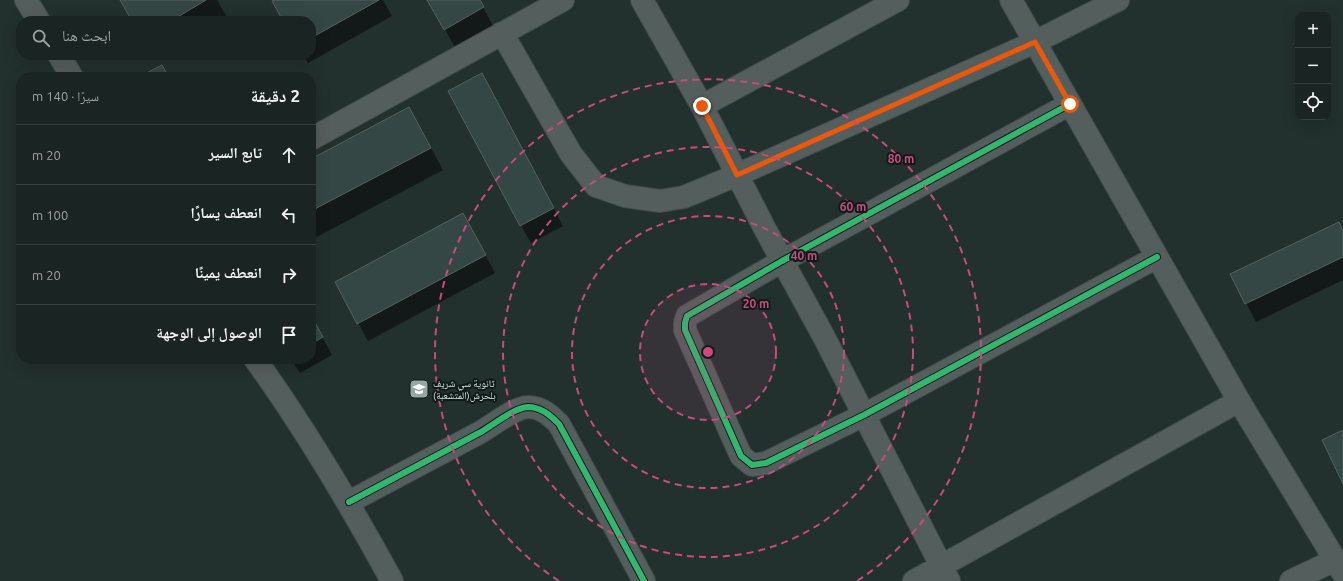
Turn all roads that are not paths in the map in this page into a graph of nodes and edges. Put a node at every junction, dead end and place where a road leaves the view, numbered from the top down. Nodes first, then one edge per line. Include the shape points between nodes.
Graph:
1 (26, 0) edge
2 (563, 0) edge
3 (642, 0) edge
4 (898, 0) edge
5 (1011, 0) edge
6 (1118, 0) edge
7 (36, 16) edge
8 (502, 34) junction
9 (1035, 42) junction
10 (62, 60) edge
11 (69, 72) edge
12 (1070, 104) junction
13 (702, 106) junction
14 (316, 136) edge
15 (737, 175) junction
16 (1157, 257) junction
17 (782, 261) junction
18 (259, 364) edge
19 (1239, 401) junction
20 (864, 415) junction
21 (349, 502) junction
22 (1339, 566) edge
23 (945, 574) edge
24 (392, 581) edge
25 (644, 581) edge
26 (914, 581) edge
27 (1291, 581) edge

1 - 7 street
2 - 8 street
3 - 13 street
4 - 13 street
5 - 9 street
6 - 9 street
8 - 14 street
8 - 15 street via 571,154 596,186 625,196 660,201 684,197
9 - 12 street
9 - 15 street
10 - 11 street
12 - 16 street
12 - 17 street
13 - 15 street
15 - 17 street
16 - 19 street
16 - 20 street
17 - 20 street
17 - 20 street via 687,316 685,323 689,338 741,456 752,465 766,464
18 - 21 street
19 - 22 street
19 - 23 street
20 - 23 street
21 - 24 street
21 - 25 street via 513,413 526,407 538,408 559,424
22 - 27 street
23 - 26 street

